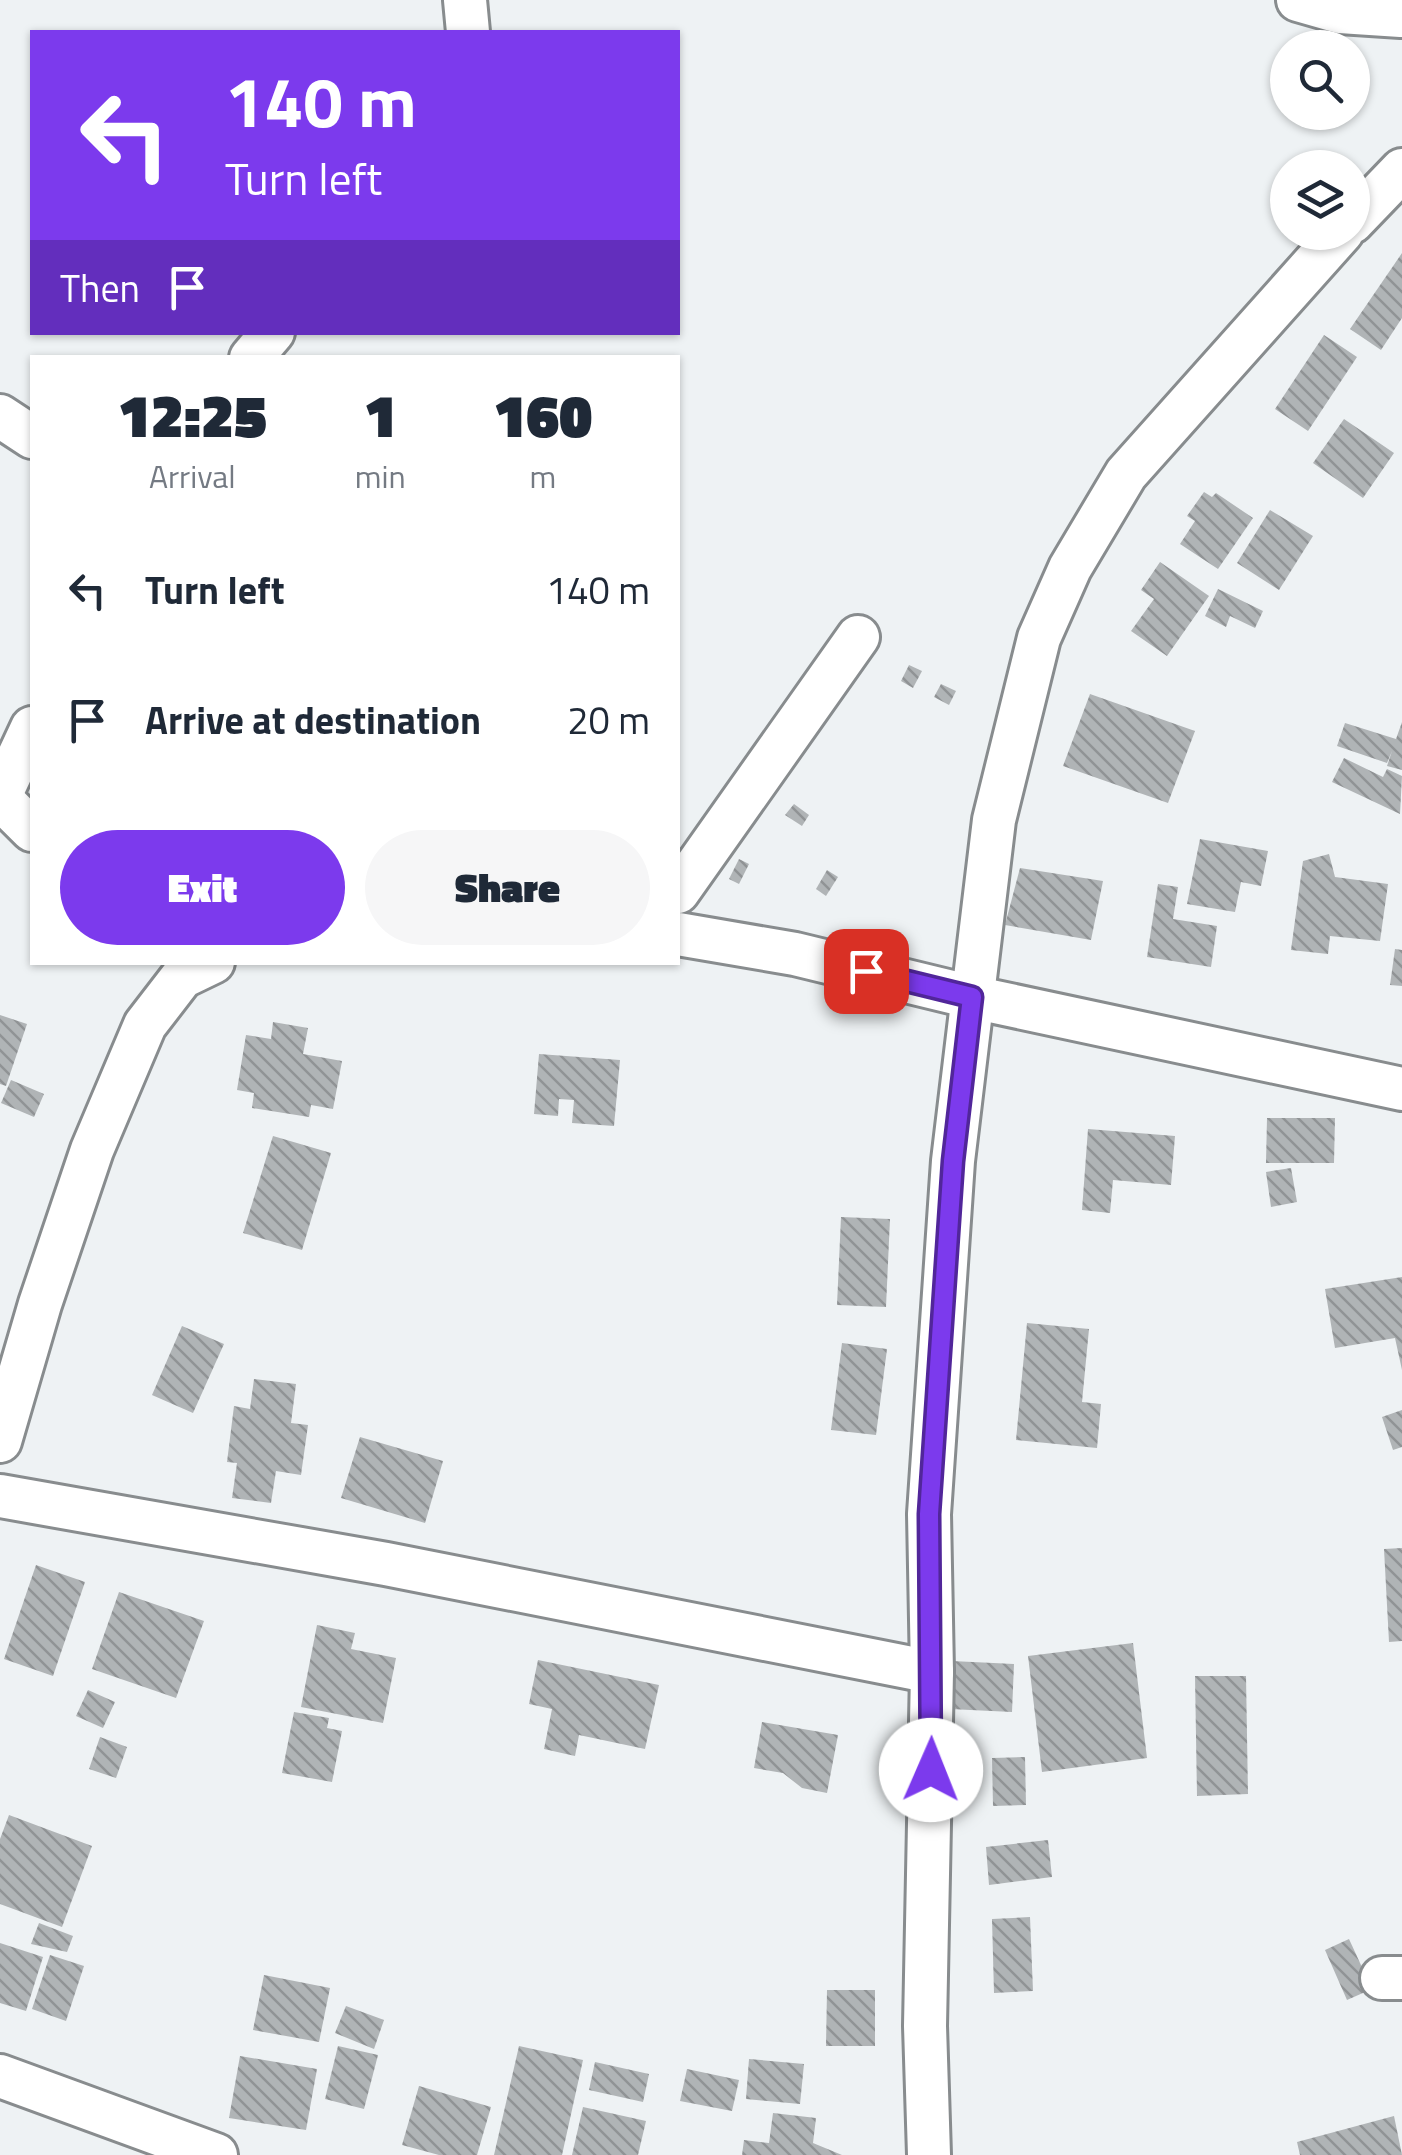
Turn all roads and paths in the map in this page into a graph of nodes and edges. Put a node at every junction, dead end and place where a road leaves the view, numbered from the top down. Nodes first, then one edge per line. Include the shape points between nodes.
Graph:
1 (466, 0) edge
2 (1298, 0) edge
3 (1381, 0) edge
4 (1401, 16) edge
5 (468, 30) edge
6 (1402, 170) edge
7 (1370, 203) edge
8 (1325, 250) edge
9 (271, 335) edge
10 (254, 355) edge
11 (0, 416) edge
12 (30, 435) edge
13 (858, 637) dead end
14 (30, 732) edge
15 (0, 797) edge
16 (30, 828) edge
17 (680, 889) edge
18 (680, 934) edge
19 (187, 967) edge
20 (972, 997) junction
21 (1402, 1088) edge
22 (0, 1441) edge
23 (0, 1496) edge
24 (932, 1672) junction
25 (0, 2076) edge
26 (216, 2155) edge
27 (930, 2155) edge

1 - 5 street
2 - 4 street via 1340,12
3 - 4 street
6 - 7 street
8 - 20 street via 1126,474 1070,568 1039,638 994,820
9 - 10 street
11 - 12 street
13 - 17 street
14 - 15 street
15 - 16 street
18 - 20 street
19 - 22 street via 145,1025 92,1150
20 - 21 street
20 - 24 street via 939,1336 929,1514
23 - 24 street
24 - 27 street via 925,2026
25 - 26 street

